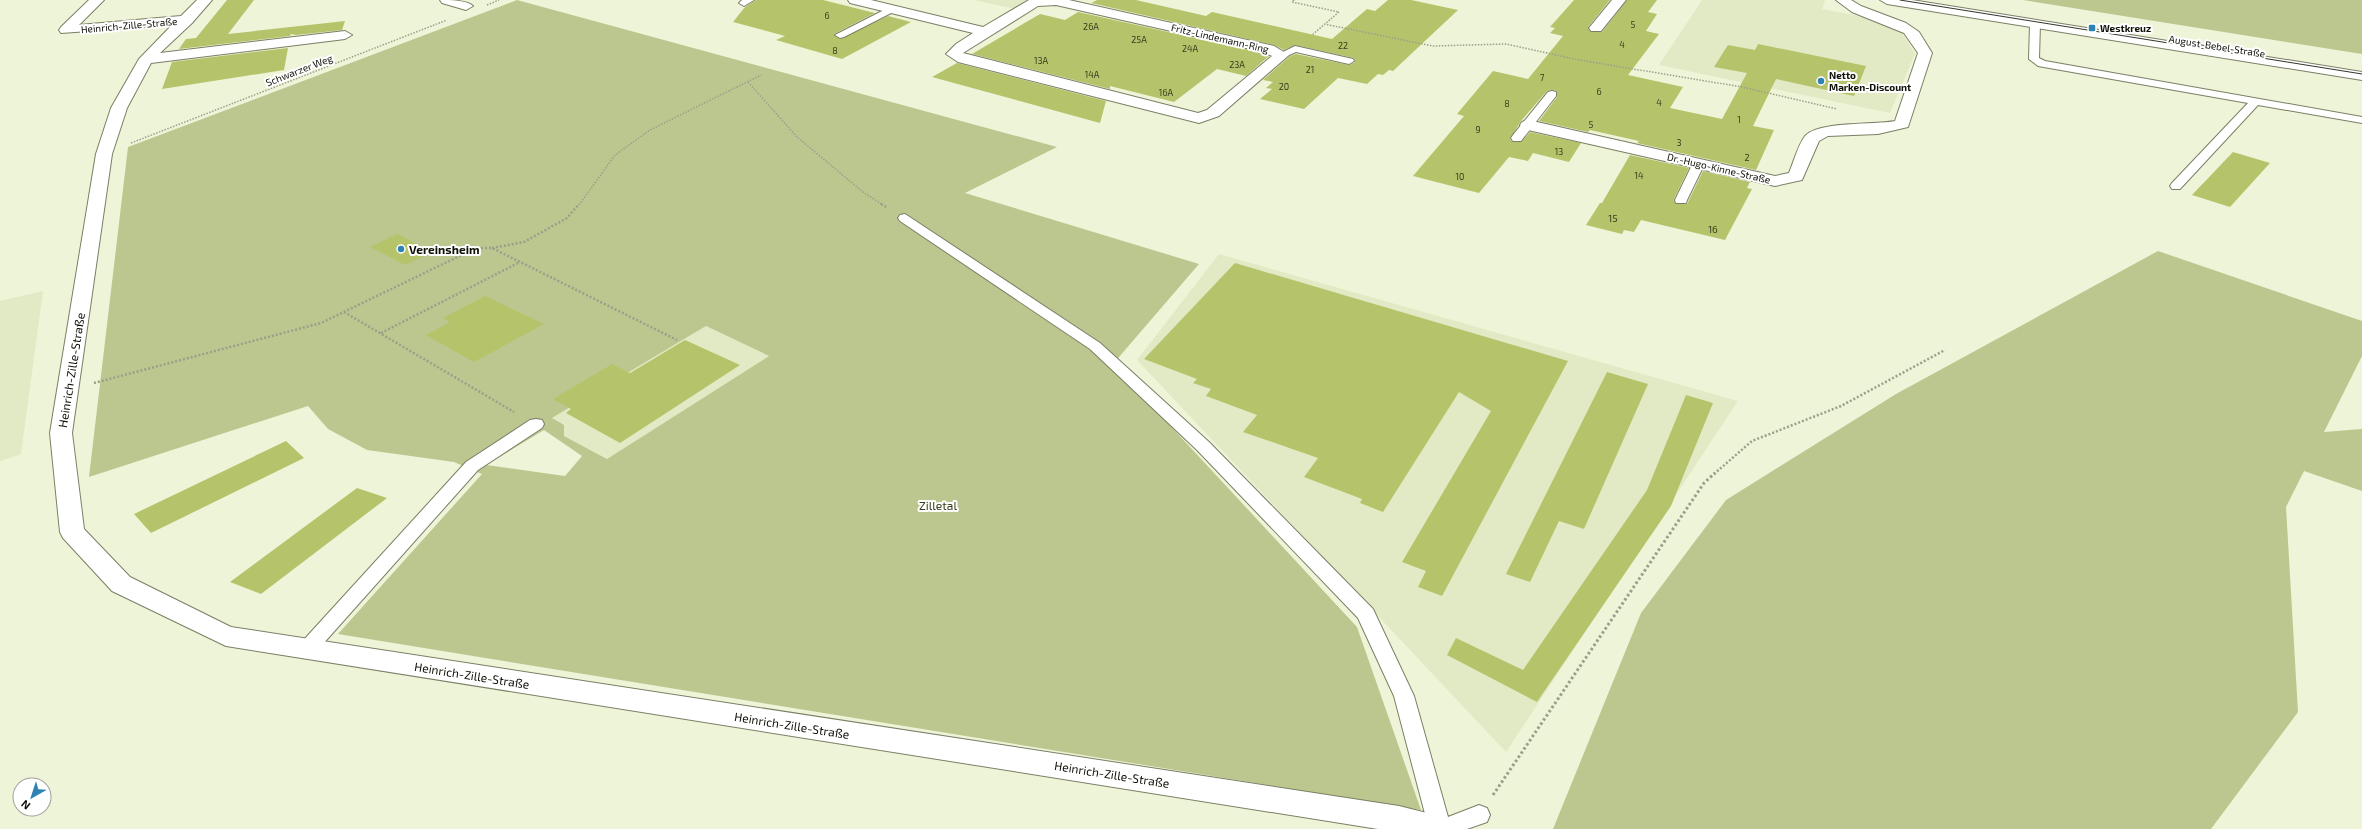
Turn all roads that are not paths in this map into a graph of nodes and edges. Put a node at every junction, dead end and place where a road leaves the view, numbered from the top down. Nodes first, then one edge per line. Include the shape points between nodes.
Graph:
1 (97, 0) edge
2 (205, 0) edge
3 (447, 0) edge
4 (855, 0) edge
5 (1619, 0) edge
6 (1843, 0) edge
7 (1887, 0) edge
8 (1930, 0) edge
9 (891, 5) edge
10 (466, 6) dead end
11 (187, 20) junction
12 (2035, 24) junction
13 (1596, 28) dead end
14 (986, 32) junction
15 (345, 35) dead end
16 (840, 35) dead end
17 (1282, 55) junction
18 (146, 59) junction
19 (2251, 59) junction
20 (1349, 61) dead end
21 (2362, 68) edge
22 (2362, 76) edge
23 (2362, 83) edge
24 (1552, 94) dead end
25 (2256, 101) junction
26 (2362, 120) edge
27 (1528, 125) junction
28 (1517, 138) dead end
29 (1699, 164) junction
30 (2176, 186) dead end
31 (1681, 200) dead end
32 (905, 218) road end
33 (536, 424) road end
34 (307, 649) junction
35 (1477, 822) edge
36 (1440, 829) edge

1 - 11 street, Heinrich-Zille-Straße via 66,30
2 - 11 street, Heinrich-Zille-Straße
3 - 10 street
4 - 9 street
5 - 13 street
6 - 29 street, Dr.-Hugo-Kinne-Straße via 1849,6 1911,31 1925,53 1902,124 1878,129 1824,131 1812,138 1796,176 1775,181
7 - 12 street, August-Bebel-Straße
8 - 21 street, August-Bebel-Straße
9 - 14 street
9 - 16 lane
11 - 18 street, Heinrich-Zille-Straße
12 - 19 street, August-Bebel-Straße
12 - 25 lane via 2034,59 2042,64
14 - 17 street, Fritz-Lindemann-Ring via 1035,2 1056,1 1269,49
14 - 17 street, Fritz-Lindemann-Ring via 953,54 970,61 1199,118 1213,113
15 - 18 street
17 - 20 lane via 1295,49
18 - 34 street, Heinrich-Zille-Straße via 119,108 104,154 62,433 72,532 121,584 149,598 226,636
19 - 22 street, August-Bebel-Straße
19 - 23 street
24 - 27 lane
25 - 26 lane
25 - 30 lane
27 - 28 lane
27 - 29 street, Dr.-Hugo-Kinne-Straße
29 - 31 lane
32 - 36 lane via 1095,346 1204,446 1366,614 1404,696
33 - 34 lane via 472,466
34 - 36 street, Heinrich-Zille-Straße via 1391,818
35 - 36 lane

